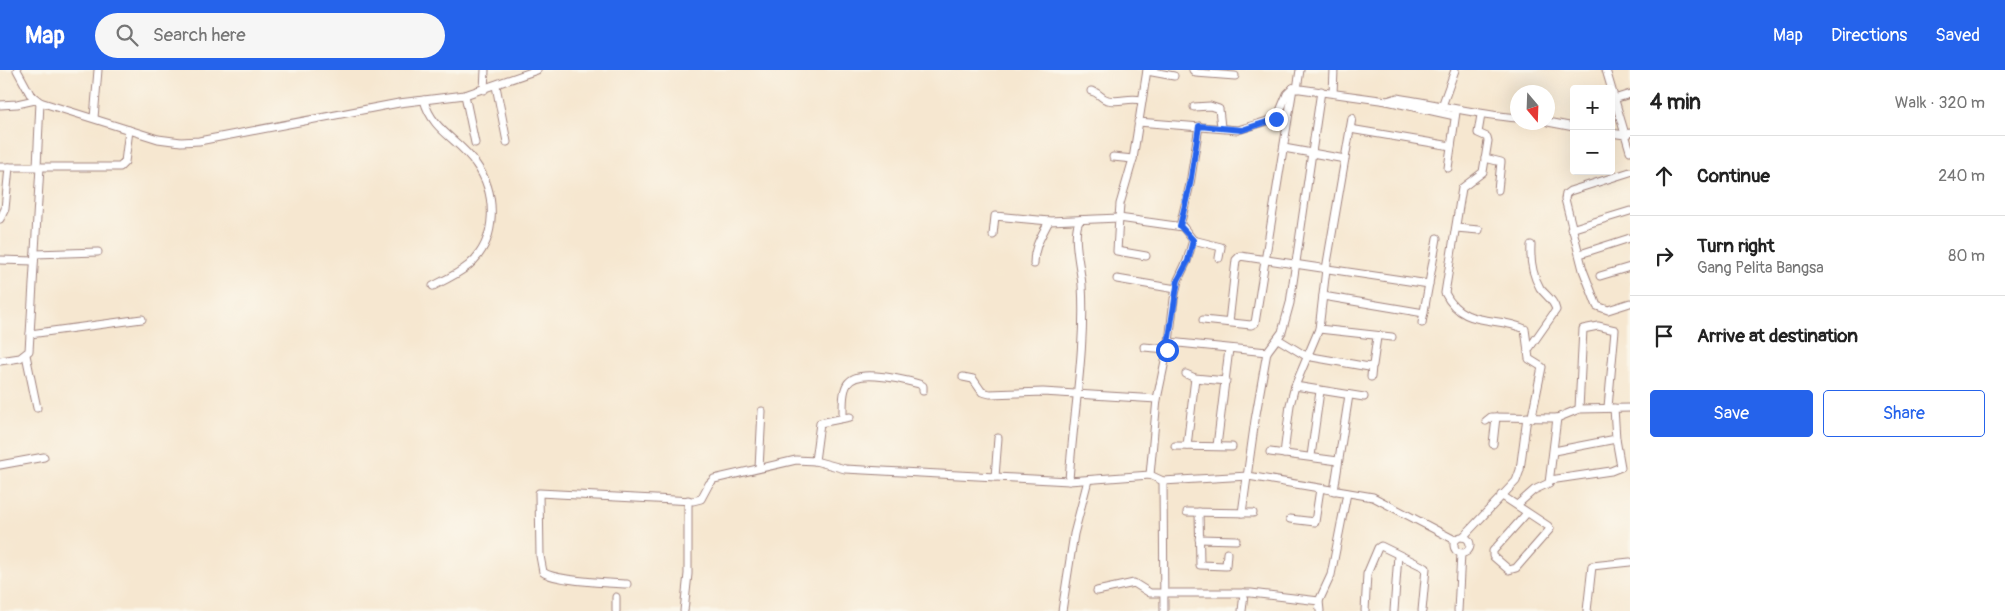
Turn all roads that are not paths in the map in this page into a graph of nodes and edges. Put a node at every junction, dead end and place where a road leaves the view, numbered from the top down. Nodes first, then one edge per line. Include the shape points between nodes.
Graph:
1 (17, 70) edge
2 (98, 70) edge
3 (485, 70) edge
4 (537, 70) edge
5 (1147, 70) edge
6 (1194, 70) edge
7 (1300, 70) edge
8 (1334, 70) edge
9 (1455, 70) edge
10 (1606, 70) edge
11 (1174, 76) dead end
12 (1235, 76) dead end
13 (1610, 85) edge
14 (496, 86) junction
15 (1295, 88) junction
16 (484, 90) junction
17 (1091, 91) dead end
18 (1321, 91) junction
19 (1333, 93) junction
20 (1630, 94) edge
21 (465, 95) junction
22 (1615, 99) edge
23 (424, 100) junction
24 (1141, 100) junction
25 (37, 101) junction
26 (1387, 101) junction
27 (1615, 102) edge
28 (0, 105) edge
29 (1442, 106) junction
30 (1194, 107) dead end
31 (1456, 112) junction
32 (1481, 115) junction
33 (1510, 117) edge
34 (94, 118) junction
35 (1352, 118) dead end
36 (1138, 122) junction
37 (1555, 123) edge
38 (1199, 126) junction
39 (1570, 126) edge
40 (1221, 127) junction
41 (1350, 129) junction
42 (129, 130) junction
43 (1627, 134) edge
44 (475, 142) dead end
45 (507, 142) dead end
46 (1451, 146) junction
47 (1284, 148) junction
48 (1630, 150) edge
49 (1312, 154) junction
50 (1113, 157) dead end
51 (1485, 158) junction
52 (1132, 159) junction
53 (1345, 159) junction
54 (0, 167) edge
55 (39, 167) junction
56 (10, 168) junction
57 (1448, 168) dead end
58 (1630, 172) edge
59 (1498, 190) dead end
60 (1630, 211) edge
61 (1119, 218) junction
62 (0, 220) edge
63 (1080, 220) junction
64 (1049, 221) junction
65 (1180, 226) junction
66 (1456, 228) junction
67 (1571, 229) junction
68 (1479, 230) dead end
69 (993, 235) dead end
70 (1437, 238) dead end
71 (1630, 238) edge
72 (1193, 240) junction
73 (1531, 246) dead end
74 (98, 252) dead end
75 (1580, 254) junction
76 (1146, 256) dead end
77 (35, 258) junction
78 (1219, 258) dead end
79 (1264, 259) junction
80 (0, 260) edge
81 (1034, 264) dead end
82 (1296, 264) junction
83 (1630, 267) edge
84 (1326, 269) junction
85 (1600, 276) dead end
86 (1117, 278) dead end
87 (1429, 284) junction
88 (433, 286) dead end
89 (1176, 289) junction
90 (1323, 296) junction
91 (1630, 304) edge
92 (1424, 313) junction
93 (142, 319) dead end
94 (1203, 320) dead end
95 (1229, 322) junction
96 (1422, 322) dead end
97 (1319, 329) junction
98 (30, 334) junction
99 (1377, 337) junction
100 (1392, 338) dead end
101 (1278, 339) junction
102 (1168, 346) junction
103 (1144, 347) dead end
104 (1230, 349) junction
105 (1528, 350) junction
106 (1267, 352) junction
107 (26, 355) junction
108 (1306, 356) junction
109 (0, 361) edge
110 (1372, 366) junction
111 (1186, 374) dead end
112 (963, 377) dead end
113 (1371, 377) dead end
114 (1195, 378) junction
115 (1226, 380) junction
116 (1295, 386) junction
117 (923, 391) dead end
118 (1320, 391) junction
119 (1076, 393) junction
120 (1349, 395) junction
121 (1364, 398) dead end
122 (1157, 399) junction
123 (37, 408) dead end
124 (1611, 408) junction
125 (1630, 408) edge
126 (1579, 409) junction
127 (762, 411) dead end
128 (1496, 417) junction
129 (1529, 417) junction
130 (1557, 418) junction
131 (1486, 421) dead end
132 (998, 438) dead end
133 (1616, 439) junction
134 (1493, 444) dead end
135 (1175, 446) dead end
136 (1187, 446) junction
137 (1217, 446) junction
138 (1232, 447) dead end
139 (1554, 451) junction
140 (1270, 452) dead end
141 (1284, 454) junction
142 (1311, 456) junction
143 (44, 457) dead end
144 (815, 460) junction
145 (1338, 461) junction
146 (0, 465) edge
147 (759, 468) junction
148 (1150, 476) junction
149 (1248, 476) junction
150 (995, 477) junction
151 (1088, 480) junction
152 (1550, 480) junction
153 (1070, 481) junction
154 (1163, 481) junction
155 (1320, 489) junction
156 (1334, 491) junction
157 (1347, 493) junction
158 (1501, 495) junction
159 (688, 500) junction
160 (1517, 505) junction
161 (1186, 512) dead end
162 (1199, 512) junction
163 (1242, 513) junction
164 (1253, 513) dead end
165 (1527, 513) junction
166 (1290, 519) dead end
167 (1463, 537) junction
168 (1199, 539) junction
169 (1236, 540) dead end
170 (1455, 540) junction
171 (1461, 553) junction
172 (1227, 554) dead end
173 (1398, 555) junction
174 (1630, 562) edge
175 (627, 584) dead end
176 (1097, 590) dead end
177 (1164, 592) junction
178 (1244, 592) junction
179 (616, 597) dead end
180 (1319, 601) junction
181 (616, 611) edge
182 (684, 611) edge
183 (1062, 611) edge
184 (1164, 611) edge
185 (1242, 611) edge
186 (1320, 611) edge
187 (1365, 611) edge
188 (1394, 611) edge
189 (1422, 611) edge
190 (1458, 611) edge
191 (1587, 611) edge

1 - 25 street
2 - 34 street
3 - 16 street
4 - 14 street
5 - 11 street
5 - 24 street
6 - 12 street via 1196,73
7 - 15 street
8 - 19 street
9 - 29 street
10 - 13 street
14 - 16 street
14 - 45 street
15 - 18 street
15 - 40 street via 1287,94 1274,120 1242,130
15 - 47 street
16 - 21 street
17 - 24 street via 1108,100
18 - 19 street
18 - 49 street
19 - 26 street
20 - 22 street
21 - 23 street
21 - 44 street
23 - 42 street via 199,141 181,142
23 - 88 street via 430,118 475,163 492,206 486,237 475,259
24 - 36 street
25 - 28 street
25 - 34 street
25 - 55 street
26 - 29 street via 1397,98
26 - 31 street
27 - 43 street
29 - 31 street
30 - 40 street via 1219,109
31 - 32 street
31 - 46 street
32 - 33 street
32 - 51 street via 1478,133 1488,140
34 - 42 street
35 - 41 street
36 - 38 street
36 - 52 street
37 - 39 street
38 - 40 street
38 - 65 street
41 - 46 street
41 - 53 street
42 - 55 street via 125,162 120,167
43 - 48 street
46 - 57 street
47 - 49 street
47 - 79 street
49 - 53 street
49 - 82 street
50 - 52 street
51 - 59 street via 1500,161
51 - 66 street via 1483,172 1462,188
52 - 61 street
53 - 84 street
54 - 56 street
55 - 56 street
55 - 77 street
56 - 62 street via 5,208
58 - 67 street via 1566,194
60 - 67 street
61 - 63 street
61 - 65 street
61 - 76 street via 1117,251
63 - 64 street
63 - 119 street via 1077,238 1082,319
64 - 69 street via 995,216
64 - 81 street via 1034,248
65 - 72 street
66 - 68 street
66 - 105 street via 1444,288 1448,300 1464,314 1522,328 1526,332
67 - 75 street
70 - 87 street
71 - 75 street
72 - 78 street via 1221,247
72 - 89 street
73 - 105 street via 1530,261 1534,274 1556,310
74 - 77 street
75 - 91 street via 1597,306 1608,310
77 - 80 street
77 - 98 street
79 - 82 street
79 - 95 street via 1255,322 1251,325
79 - 95 street via 1236,257
82 - 84 street
82 - 101 street via 1290,304
83 - 85 street
84 - 87 street
84 - 90 street
86 - 89 street
87 - 92 street
89 - 102 street
90 - 92 street
90 - 97 street
92 - 96 street
93 - 98 street
94 - 95 street
97 - 99 street
97 - 108 street
98 - 107 street
99 - 100 street
99 - 110 street
101 - 106 street
101 - 108 street
102 - 103 street
102 - 104 street
102 - 122 street
104 - 106 street
104 - 115 street
105 - 129 street via 1529,358 1542,367
106 - 149 street via 1254,420
107 - 109 street
107 - 123 street
108 - 110 street
108 - 116 street
110 - 113 street
111 - 114 street
112 - 119 street via 973,379 981,391 990,394
114 - 115 street
114 - 136 street
115 - 137 street
116 - 118 street
116 - 141 street
117 - 144 street via 919,384 894,378 857,375 851,378 843,393 846,418 820,423
118 - 120 street
118 - 142 street
119 - 122 street
119 - 153 street
120 - 121 street
120 - 145 street
122 - 148 street
124 - 125 street
124 - 126 street
124 - 126 street via 1615,330 1598,326 1583,330
124 - 133 street
126 - 130 street
127 - 147 street
128 - 129 street
128 - 131 street
128 - 134 street
129 - 130 street
129 - 158 street via 1518,476
130 - 139 street
132 - 150 street
133 - 139 street
133 - 152 street via 1621,467
135 - 136 street
136 - 137 street
137 - 138 street
139 - 152 street
140 - 141 street
141 - 142 street
142 - 145 street
143 - 146 street
144 - 147 street via 796,460
144 - 150 street via 845,469
145 - 156 street
147 - 159 street via 714,479 701,499
148 - 151 street
148 - 154 street
149 - 154 street
149 - 155 street
149 - 163 street
150 - 153 street
151 - 153 street
151 - 183 street via 1074,534
152 - 160 street
154 - 177 street
155 - 156 street
155 - 166 street via 1315,522
156 - 157 street
157 - 170 street via 1383,501
157 - 180 street via 1331,574
158 - 160 street
158 - 167 street
159 - 175 street via 539,493 543,572 571,579
159 - 182 street via 688,574
160 - 165 street
161 - 162 street
162 - 163 street
162 - 168 street
163 - 164 street
165 - 165 street via 1548,526 1550,531 1516,568 1509,570 1493,556 1493,551
167 - 170 street
167 - 171 street via 1470,547
168 - 169 street
168 - 172 street via 1200,565 1226,566
170 - 171 street via 1455,548
171 - 190 street
173 - 187 street via 1383,546 1378,548 1367,574
173 - 188 street
173 - 189 street via 1426,568
174 - 191 street via 1592,566
176 - 177 street via 1134,583 1150,593
177 - 178 street
177 - 184 street
178 - 180 street
178 - 185 street
179 - 181 street
180 - 186 street

